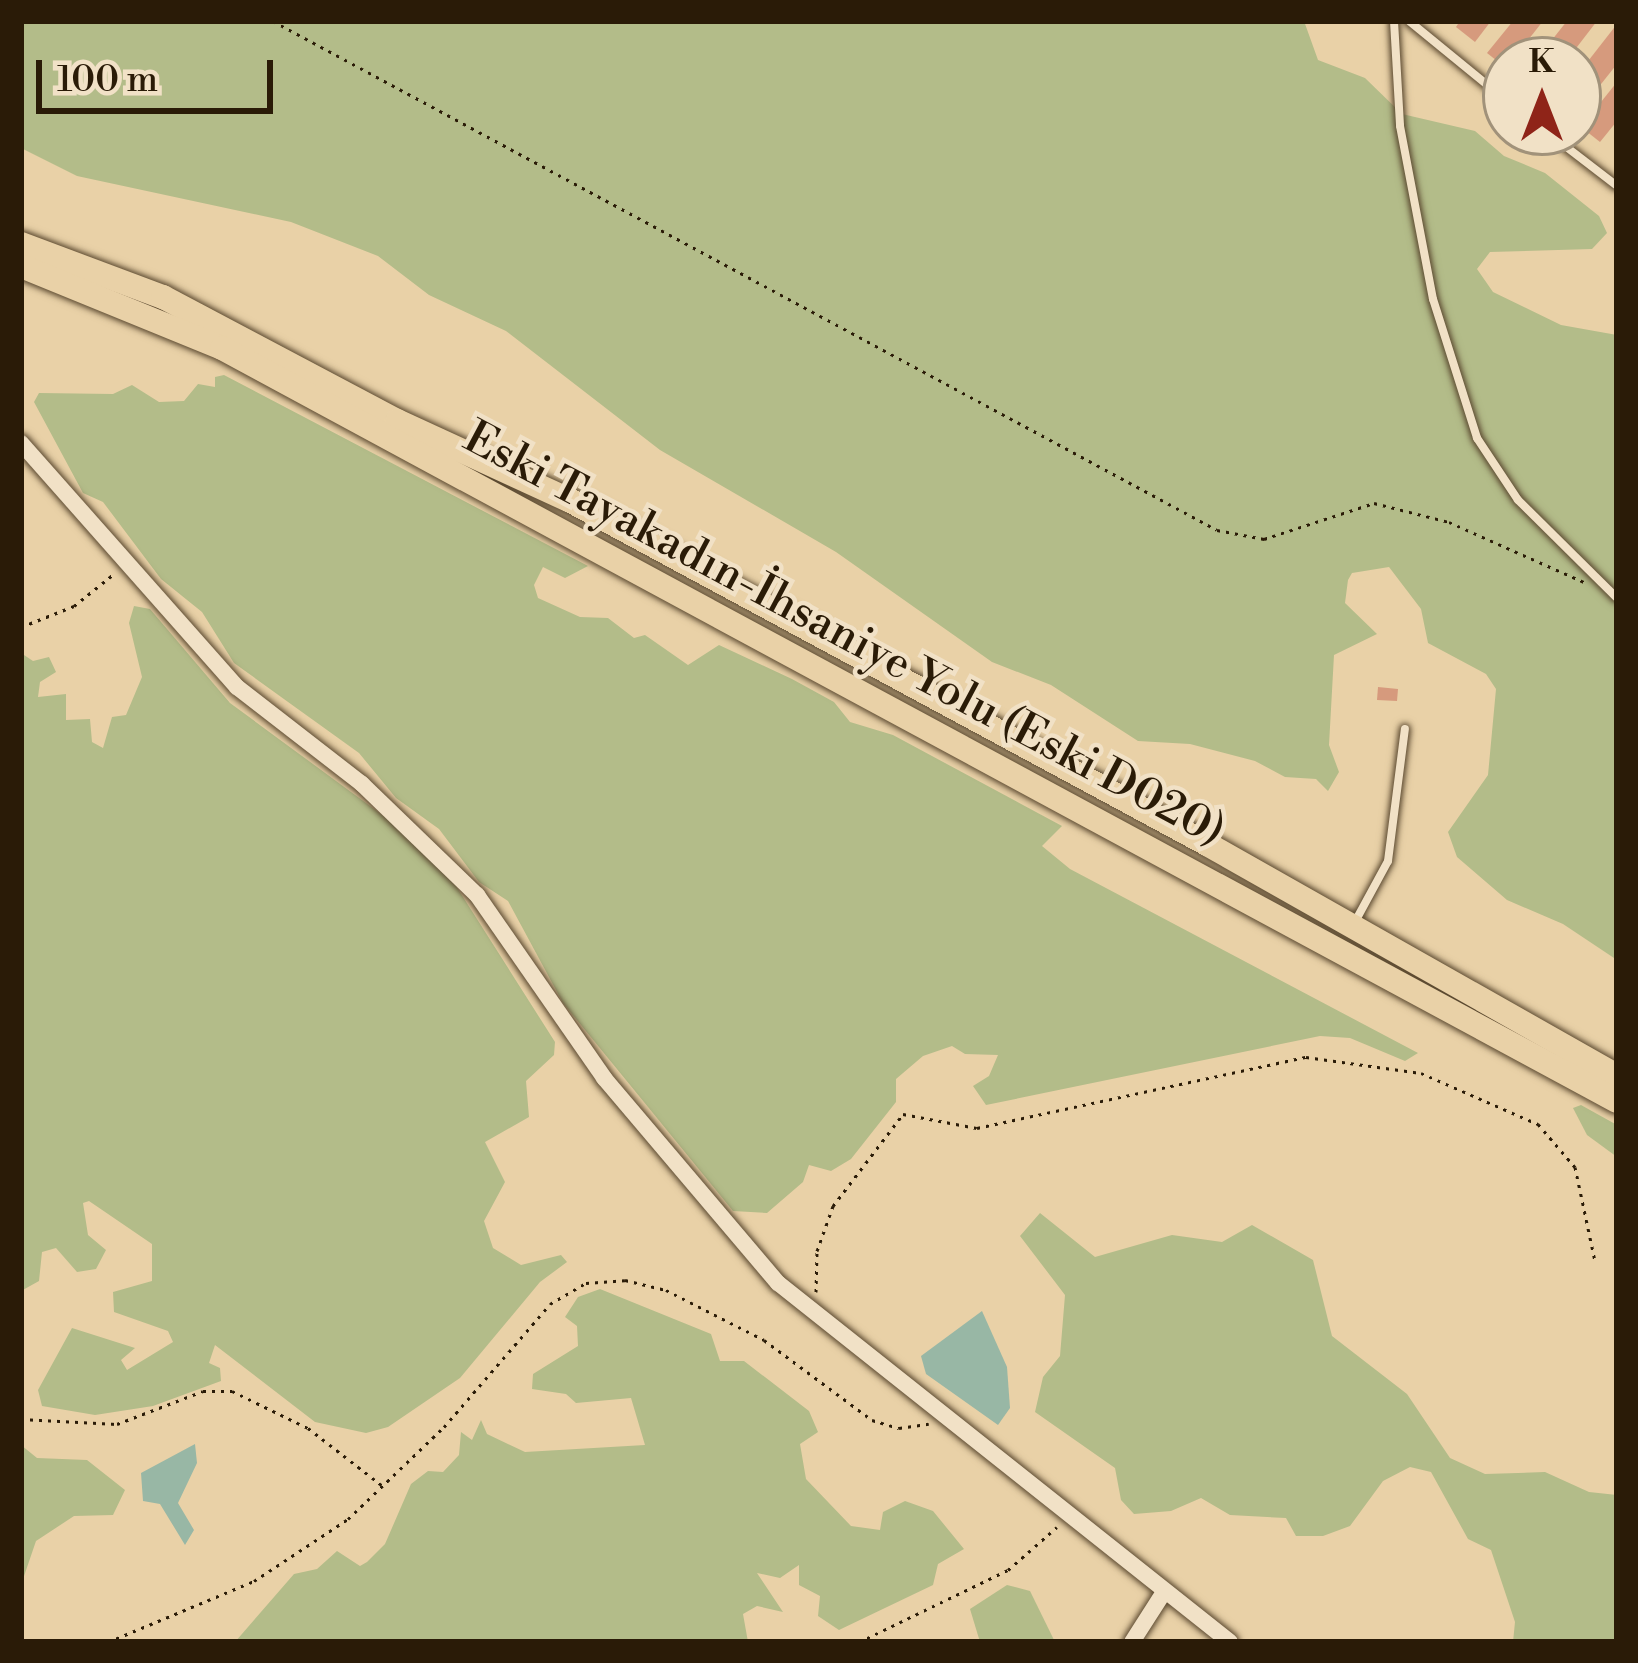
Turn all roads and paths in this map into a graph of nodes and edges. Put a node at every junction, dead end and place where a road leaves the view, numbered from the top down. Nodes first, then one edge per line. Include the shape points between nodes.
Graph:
1 (273, 21) edge
2 (1394, 21) edge
3 (1409, 21) edge
4 (1482, 80) edge
5 (1578, 156) edge
6 (1617, 186) edge
7 (21, 244) edge
8 (21, 266) edge
9 (21, 443) edge
10 (125, 564) junction
11 (1607, 590) junction
12 (1617, 598) edge
13 (21, 627) edge
14 (1405, 729) dead end
15 (1352, 926) junction
16 (1617, 1076) edge
17 (1617, 1101) edge
18 (1595, 1261) dead end
19 (803, 1308) junction
20 (21, 1419) edge
21 (956, 1420) junction
22 (385, 1486) junction
23 (1066, 1514) junction
24 (1162, 1594) junction
25 (107, 1642) edge
26 (859, 1642) edge
27 (1132, 1642) edge
28 (1230, 1642) edge

1 - 11 path via 1217,530 1264,539 1373,503 1449,522 1525,562
2 - 11 lane via 1400,126 1433,298 1478,438 1518,500
3 - 4 lane
5 - 6 lane
7 - 15 main road, Eski Tayakadın-İhsaniye Yolu (Eski D020) via 164,296 397,422 569,500
8 - 17 main road, Eski Tayakadın-İhsaniye Yolu (Eski D020) via 222,348
9 - 10 street
10 - 13 path via 74,606
10 - 19 street via 237,687 362,784 477,895 604,1078
11 - 12 lane
14 - 15 lane via 1388,861
15 - 16 main road, Eski Tayakadın-İhsaniye Yolu (Eski D020)
18 - 19 path via 1575,1167 1538,1124 1421,1073 1306,1057 977,1128 903,1114 833,1206 817,1251 817,1290
19 - 21 street
20 - 22 path via 117,1424 203,1391 232,1390 308,1428
21 - 22 path via 886,1426 764,1340 646,1283 605,1279 550,1304
21 - 23 street
22 - 25 path via 254,1580
23 - 24 street
23 - 26 path via 1037,1552 1008,1570
24 - 27 street
24 - 28 street

